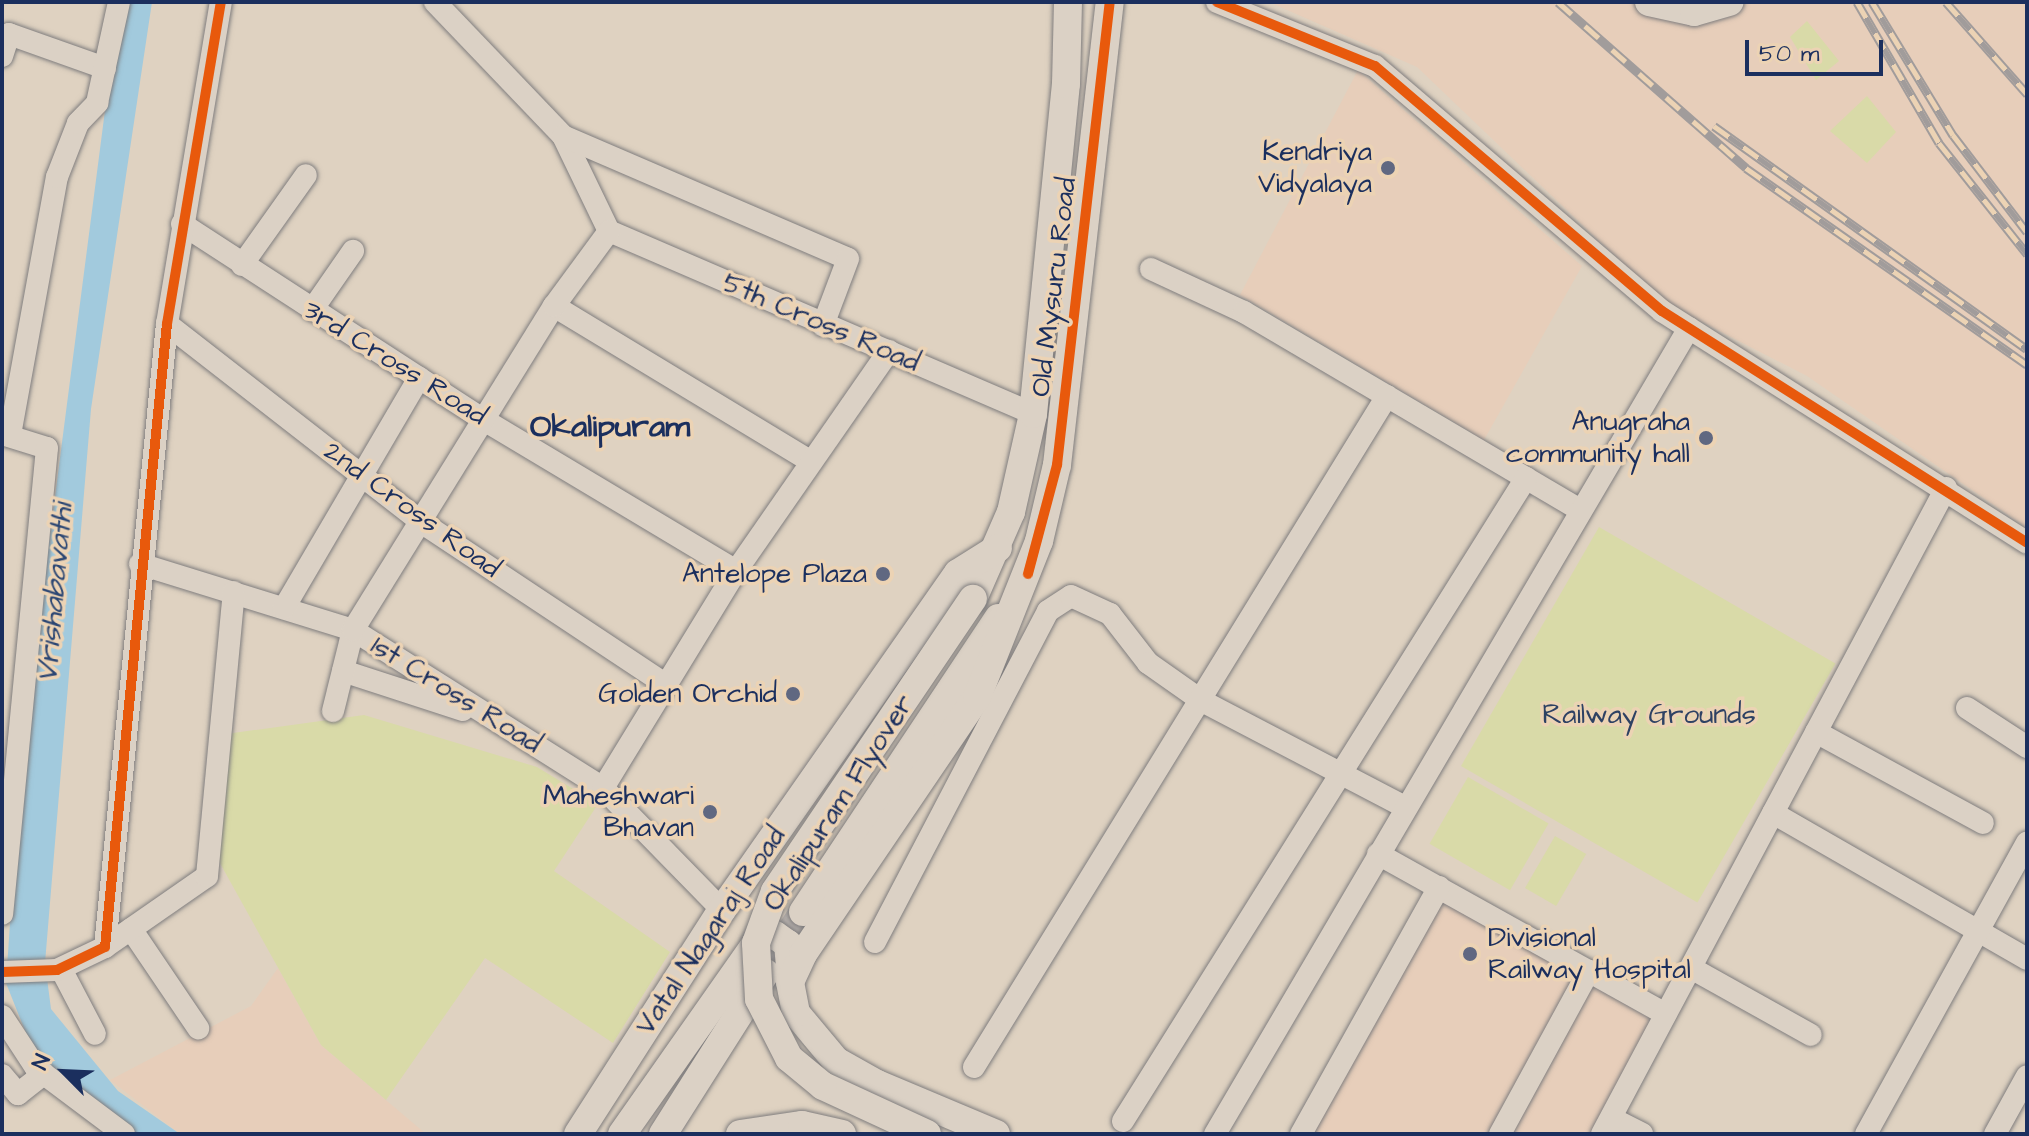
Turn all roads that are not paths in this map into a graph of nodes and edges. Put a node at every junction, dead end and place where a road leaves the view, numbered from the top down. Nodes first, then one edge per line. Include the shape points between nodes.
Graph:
1 (119, 2) edge
2 (221, 2) edge
3 (435, 2) edge
4 (1068, 2) edge
5 (1110, 2) edge
6 (1217, 2) edge
7 (1649, 2) edge
8 (1730, 2) edge
9 (2, 56) edge
10 (105, 68) junction
11 (563, 136) junction
12 (306, 175) dead end
13 (182, 224) junction
14 (609, 231) junction
15 (353, 251) dead end
16 (242, 265) junction
17 (1151, 269) dead end
18 (554, 306) junction
19 (312, 310) junction
20 (167, 324) junction
21 (823, 325) junction
22 (1689, 328) junction
23 (889, 351) junction
24 (419, 378) junction
25 (1387, 396) junction
26 (1033, 414) junction
27 (484, 420) junction
28 (6, 435) edge
29 (810, 461) junction
30 (364, 477) junction
31 (1526, 478) junction
32 (1946, 488) junction
33 (1578, 509) junction
34 (421, 522) junction
35 (2027, 543) edge
36 (998, 548) junction
37 (140, 564) junction
38 (736, 571) junction
39 (1028, 574) junction
40 (234, 592) junction
41 (284, 608) junction
42 (353, 630) junction
43 (343, 671) junction
44 (666, 685) junction
45 (1202, 701) junction
46 (1967, 708) dead end
47 (333, 711) dead end
48 (499, 722) junction
49 (1816, 732) junction
50 (2027, 747) edge
51 (1340, 773) junction
52 (603, 788) junction
53 (1405, 807) junction
54 (1773, 813) junction
55 (1983, 823) dead end
56 (771, 841) junction
57 (2027, 842) edge
58 (1378, 854) junction
59 (1439, 887) junction
60 (722, 910) junction
61 (803, 912) tunnel mouth
62 (2, 914) edge
63 (131, 929) junction
64 (1978, 930) junction
65 (811, 942) junction
66 (875, 942) dead end
67 (105, 947) junction
68 (2027, 959) edge
69 (1691, 968) junction
70 (59, 970) junction
71 (1589, 971) junction
72 (2, 972) edge
73 (779, 975) junction
74 (1666, 1014) junction
75 (4, 1022) edge
76 (198, 1028) dead end
77 (95, 1034) dead end
78 (1811, 1035) dead end
79 (974, 1067) dead end
80 (44, 1074) junction
81 (2, 1075) edge
82 (2027, 1076) edge
83 (1123, 1121) dead end
84 (1606, 1126) edge
85 (124, 1134) edge
86 (578, 1134) edge
87 (622, 1134) edge
88 (663, 1134) edge
89 (740, 1134) edge
90 (842, 1134) edge
91 (927, 1134) edge
92 (996, 1134) edge
93 (1215, 1134) edge
94 (1301, 1134) edge
95 (1500, 1134) edge
96 (1642, 1134) edge
97 (1866, 1134) edge
98 (1995, 1134) edge

1 - 10 street
2 - 13 street
3 - 11 street
4 - 26 main road, Old Mysuru Road via 1066,84
5 - 39 main road, Old Mysuru Road via 1057,465
6 - 22 street via 1375,66 1662,311
7 - 8 main road via 1702,12
9 - 10 street via 9,34
10 - 28 street via 97,103 78,123 57,177
11 - 14 street
11 - 21 street via 848,259
12 - 16 street
13 - 16 street, 3rd Cross Road
13 - 20 street
14 - 18 street
14 - 21 street, 5th Cross Road
15 - 19 street
16 - 19 street, 3rd Cross Road
17 - 25 street via 1244,312
18 - 27 street
18 - 29 street
19 - 24 street, 3rd Cross Road
20 - 30 street, 2nd Cross Road
20 - 37 street
21 - 23 street, 5th Cross Road
22 - 32 street
22 - 33 street
23 - 26 street, 5th Cross Road
23 - 29 street
24 - 27 street, 3rd Cross Road
24 - 30 street
25 - 31 street
25 - 45 street
26 - 36 main road, Old Mysuru Road via 1025,463
27 - 34 street
27 - 38 street, 3rd Cross Road
28 - 62 street via 47,448
29 - 38 street
30 - 34 street, 2nd Cross Road
30 - 41 street
31 - 33 street
31 - 51 street
32 - 35 street
32 - 49 street
33 - 53 street
34 - 42 street
34 - 44 street, 2nd Cross Road
36 - 56 main road, Vatal Nagaraj Road via 958,573
36 - 91 main road, Okalipuram Flyover, bridge via 973,599 775,891 756,943 759,999 789,1058 823,1086
37 - 40 street, 1st Cross Road
37 - 67 street
38 - 44 street
39 - 61 main road
39 - 65 main road, Old Mysuru Road via 977,697
40 - 41 street, 1st Cross Road
40 - 63 street via 207,876
41 - 42 street, 1st Cross Road
42 - 43 street
42 - 48 street, 1st Cross Road
43 - 47 street
43 - 48 street
44 - 52 street
45 - 51 street
45 - 66 street via 1148,663 1110,614 1071,596 1048,611
45 - 79 street
46 - 50 street
48 - 52 street, 1st Cross Road
49 - 54 street
49 - 55 street
51 - 53 street
51 - 83 street
52 - 60 street, 1st Cross Road
53 - 58 street
54 - 64 street
54 - 69 street
56 - 60 main road, Vatal Nagaraj Road
56 - 65 main road via 753,881 756,903
57 - 64 street
58 - 59 street
58 - 93 street
59 - 71 street
59 - 94 street
60 - 86 main road, Vatal Nagaraj Road
63 - 67 street
63 - 76 street
64 - 68 street
64 - 97 street
65 - 73 main road, Old Mysuru Road
67 - 70 street
69 - 74 street
69 - 78 street
70 - 72 street
70 - 77 street
71 - 74 street
71 - 95 street
73 - 87 main road via 788,944 775,935 761,936
73 - 88 main road, Old Mysuru Road
73 - 92 main road via 796,1013 836,1061
74 - 84 street
75 - 80 street
80 - 81 street via 18,1094
80 - 85 street
82 - 98 street
84 - 96 street
89 - 90 main road via 802,1125

